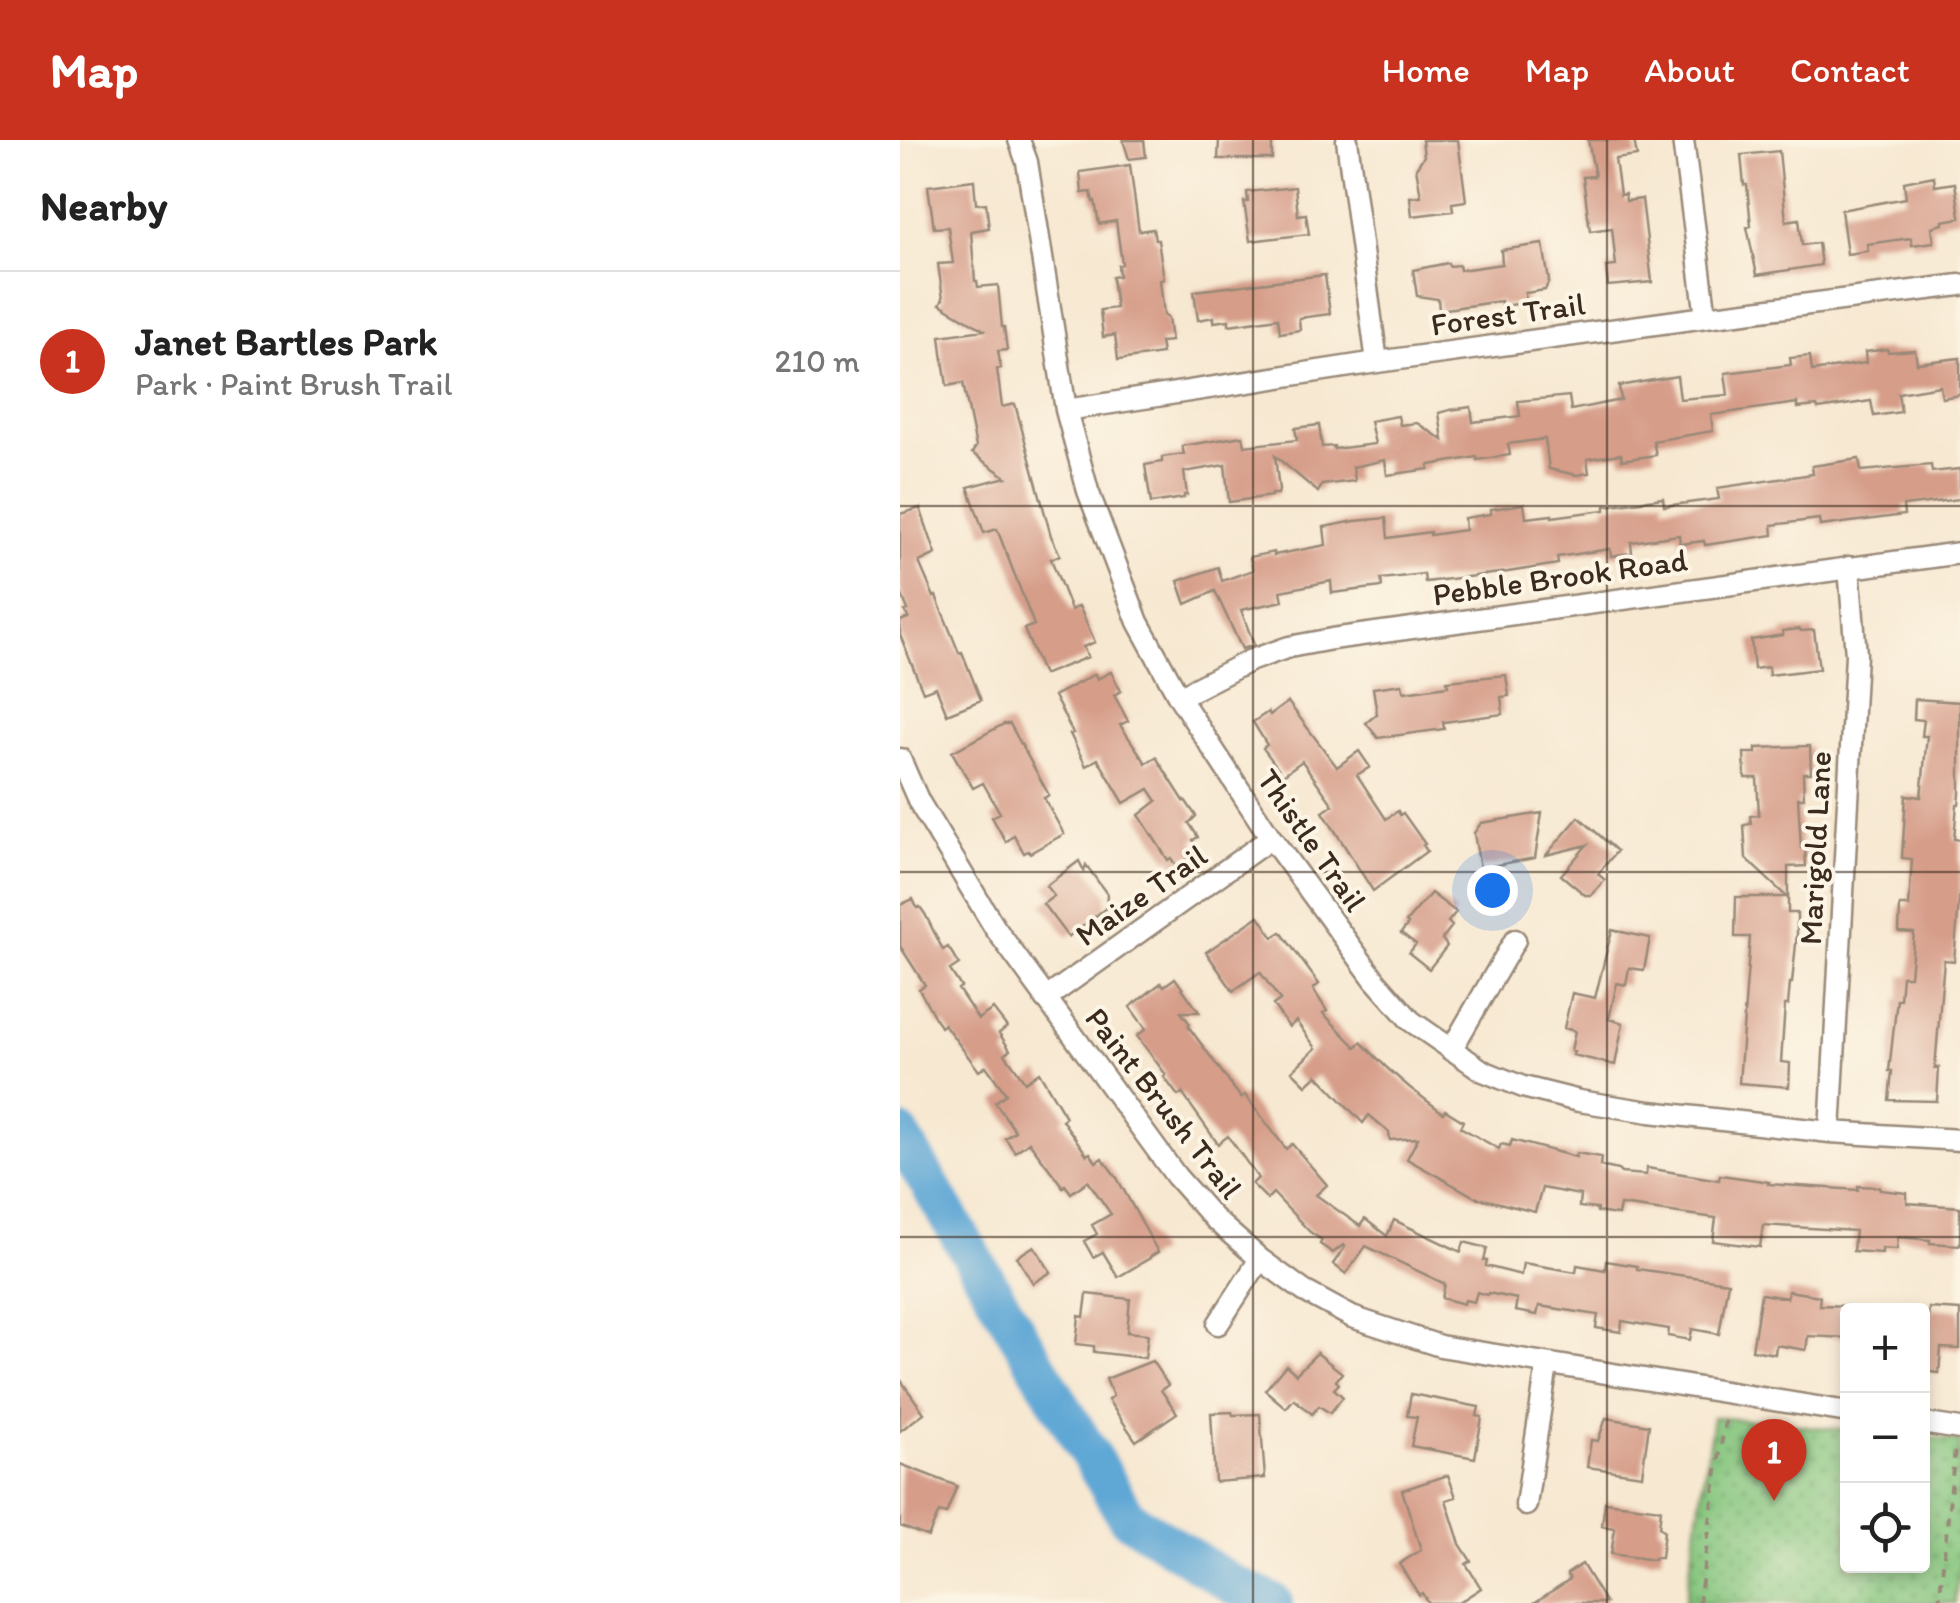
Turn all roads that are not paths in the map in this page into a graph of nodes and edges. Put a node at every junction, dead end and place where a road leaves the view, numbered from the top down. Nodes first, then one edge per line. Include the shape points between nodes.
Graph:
1 (1020, 140) edge
2 (1347, 140) edge
3 (1683, 140) edge
4 (1960, 285) edge
5 (1706, 317) junction
6 (1378, 362) junction
7 (1066, 410) junction
8 (1960, 554) edge
9 (1849, 568) junction
10 (1179, 697) junction
11 (900, 759) edge
12 (1270, 838) junction
13 (1515, 940) dead end
14 (1045, 999) junction
15 (1451, 1050) junction
16 (1830, 1132) junction
17 (1960, 1140) edge
18 (1260, 1259) junction
19 (1218, 1324) dead end
20 (1547, 1365) junction
21 (1840, 1411) edge
22 (1930, 1424) edge
23 (1959, 1429) edge
24 (1526, 1506) dead end

1 - 7 street, Thistle Trail
2 - 6 street
3 - 5 street
4 - 5 street, Forest Trail
5 - 6 street, Forest Trail
6 - 7 street, Forest Trail
7 - 10 street, Thistle Trail via 1110,551 1138,622
8 - 9 street, Pebble Brook Road
9 - 10 street, Pebble Brook Road via 1318,642 1249,661
9 - 16 street, Marigold Lane via 1856,655
10 - 12 street, Thistle Trail
11 - 14 street, Paint Brush Trail via 995,928
12 - 14 street, Maize Trail
12 - 15 street, Thistle Trail via 1375,980 1412,1021
13 - 15 street
14 - 18 street, Paint Brush Trail via 1176,1176
15 - 16 street, Thistle Trail via 1483,1071 1579,1101
16 - 17 street, Thistle Trail
18 - 19 street
18 - 20 street, Paint Brush Trail via 1352,1317 1440,1346
20 - 21 street, Paint Brush Trail
20 - 24 street
22 - 23 street

